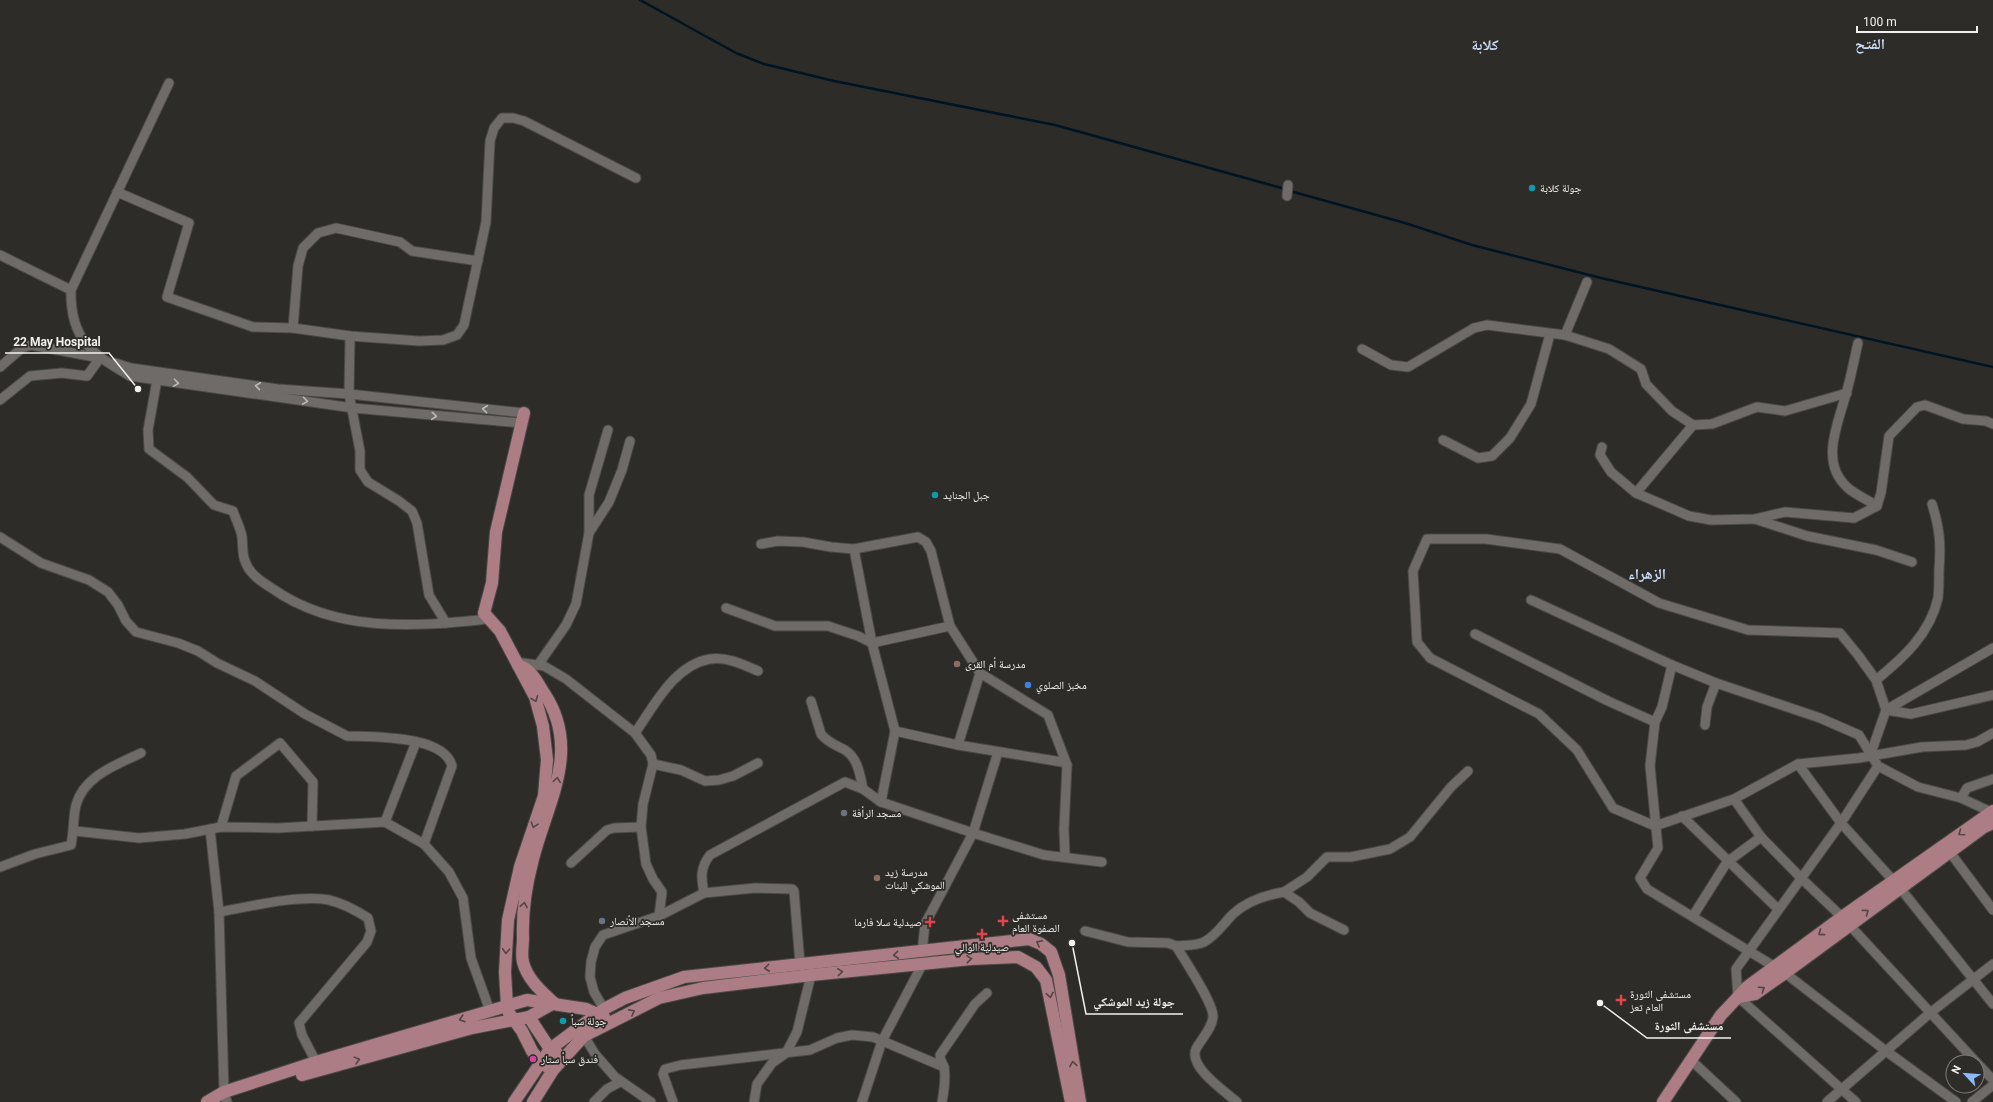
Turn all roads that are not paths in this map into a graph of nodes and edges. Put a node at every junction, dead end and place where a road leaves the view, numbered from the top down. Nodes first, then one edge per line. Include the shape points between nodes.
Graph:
1 (169, 83) dead end
2 (636, 178) dead end
3 (1288, 185) dead end
4 (117, 192) junction
5 (1287, 196) dead end
6 (0, 255) edge
7 (478, 260) junction
8 (1586, 282) dead end
9 (71, 290) junction
10 (293, 328) junction
11 (1550, 334) junction
12 (1565, 335) junction
13 (350, 336) junction
14 (1858, 343) dead end
15 (1362, 349) dead end
16 (100, 358) junction
17 (0, 367) edge
18 (157, 380) junction
19 (1847, 393) junction
20 (349, 394) junction
21 (0, 400) edge
22 (353, 408) junction
23 (522, 418) junction
24 (1993, 424) edge
25 (1693, 425) junction
26 (608, 430) dead end
27 (1443, 440) dead end
28 (630, 441) dead end
29 (1602, 448) dead end
30 (1636, 493) junction
31 (1932, 504) dead end
32 (1877, 506) junction
33 (1755, 519) junction
34 (590, 533) junction
35 (0, 537) edge
36 (761, 544) dead end
37 (854, 549) junction
38 (1912, 562) dead end
39 (1531, 600) dead end
40 (726, 608) dead end
41 (488, 619) junction
42 (446, 623) junction
43 (950, 626) junction
44 (1475, 634) dead end
45 (872, 643) junction
46 (1993, 648) edge
47 (516, 663) junction
48 (538, 665) junction
49 (1672, 665) junction
50 (758, 671) dead end
51 (980, 673) junction
52 (1876, 680) junction
53 (1716, 683) junction
54 (1993, 695) edge
55 (810, 701) dead end
56 (1886, 710) junction
57 (1655, 722) junction
58 (1705, 726) dead end
59 (895, 731) junction
60 (635, 733) junction
61 (1993, 733) edge
62 (416, 742) junction
63 (958, 745) junction
64 (998, 752) junction
65 (140, 753) dead end
66 (1870, 756) junction
67 (758, 762) dead end
68 (654, 764) junction
69 (1798, 764) junction
70 (1067, 765) junction
71 (1878, 766) junction
72 (1468, 771) dead end
73 (1993, 779) edge
74 (863, 789) junction
75 (1961, 798) junction
76 (1734, 799) junction
77 (881, 802) junction
78 (1992, 815) edge
79 (1682, 816) junction
80 (385, 822) junction
81 (1841, 823) junction
82 (312, 826) junction
83 (1655, 826) junction
84 (221, 827) junction
85 (641, 827) junction
86 (210, 829) junction
87 (74, 831) junction
88 (973, 833) junction
89 (1761, 837) junction
90 (424, 844) junction
91 (1947, 848) junction
92 (1065, 856) junction
93 (1102, 862) dead end
94 (1727, 862) junction
95 (571, 863) dead end
96 (0, 867) edge
97 (1802, 879) junction
98 (1896, 884) junction
99 (1284, 892) junction
100 (704, 893) junction
101 (1778, 909) junction
102 (1993, 910) edge
103 (219, 912) junction
104 (659, 916) junction
105 (1693, 916) junction
106 (1845, 921) junction
107 (1086, 930) dead end
108 (1344, 930) dead end
109 (1176, 946) junction
110 (1749, 950) junction
111 (922, 952) junction
112 (800, 964) junction
113 (1993, 964) edge
114 (922, 965) junction
115 (1780, 970) junction
116 (811, 975) junction
117 (1974, 979) junction
118 (987, 993) dead end
119 (1738, 997) junction
120 (554, 1003) junction
121 (1993, 1004) edge
122 (507, 1006) junction
123 (490, 1011) junction
124 (601, 1012) junction
125 (1930, 1013) junction
126 (529, 1017) junction
127 (513, 1020) junction
128 (615, 1021) junction
129 (584, 1036) junction
130 (882, 1041) junction
131 (550, 1049) junction
132 (1886, 1051) junction
133 (786, 1053) junction
134 (1968, 1054) edge
135 (564, 1057) junction
136 (1692, 1061) junction
137 (316, 1062) junction
138 (541, 1063) junction
139 (944, 1067) junction
140 (553, 1070) junction
141 (1985, 1072) edge
142 (1993, 1080) edge
143 (620, 1082) junction
144 (1993, 1085) edge
145 (1842, 1090) junction
146 (225, 1097) edge
147 (207, 1102) edge
148 (514, 1102) edge
149 (533, 1102) edge
150 (594, 1102) edge
151 (651, 1102) edge
152 (673, 1102) edge
153 (754, 1102) edge
154 (862, 1102) edge
155 (942, 1102) edge
156 (1071, 1102) edge
157 (1080, 1102) edge
158 (1237, 1102) edge
159 (1663, 1102) edge
160 (1736, 1102) edge
161 (1827, 1102) edge
162 (1856, 1102) edge
163 (1956, 1102) edge
164 (1972, 1102) edge

1 - 4 street
2 - 7 street via 524,122 502,118 494,128 490,141 486,222
3 - 5 street
4 - 9 street
4 - 10 street via 189,223 167,297 253,326
6 - 9 street
7 - 10 street via 412,251 400,242 336,228 318,233 303,248
7 - 13 street via 464,325 457,335 443,340 419,341
8 - 12 street
9 - 16 street via 70,305 75,325 84,342
10 - 13 street
11 - 12 street
11 - 15 street via 1487,325 1474,328 1408,367 1391,365
11 - 27 street via 1531,404 1510,438 1492,456 1478,458
12 - 25 street via 1608,349 1641,369 1646,384 1672,411
13 - 20 street
14 - 19 street
16 - 17 street via 31,345 22,348
16 - 18 street via 130,376
20 -> 16 street via 270,388 131,368
16 - 21 street via 87,376 62,373 30,376
18 -> 22 street
18 - 42 street via 148,430 149,449 188,477 214,505 233,511 242,536 245,562 256,578 313,611 350,621 415,625
19 - 25 street via 1785,411 1757,407 1712,424
19 - 32 street via 1834,433 1832,458 1839,476 1848,488
20 - 22 street
23 -> 20 street
22 -> 23 street
22 - 42 street via 360,451 360,470 368,482 412,511 417,522 429,595
23 - 41 main road via 496,532 492,583 484,613
24 - 32 street via 1963,419 1925,405 1918,407 1889,436
25 - 30 street
26 - 34 street via 589,494
28 - 34 street via 622,470 608,502
29 - 30 street via 1600,455 1611,472
30 - 33 street via 1689,516 1711,520
31 - 52 street via 1939,527 1941,548 1938,597 1932,618 1900,660
32 - 33 street via 1854,518 1785,512
33 - 38 street via 1807,536 1876,550
34 - 48 street via 576,604 566,625
35 - 62 street via 41,563 89,580 108,592 136,632 178,643 198,652 255,681 340,734
36 - 37 street via 778,541 803,542 831,548
37 - 43 street via 918,537 926,542 931,551
37 - 45 street
39 - 49 street
40 - 45 street via 775,626 828,626
41 - 42 street
41 - 47 main road via 500,631
43 - 45 street
43 - 51 street
44 - 57 street
45 - 59 street
46 - 56 street
47 - 48 street
120 -> 47 main road via 536,986 523,962 522,917 533,859 556,790 561,756 558,721 547,697 530,671
47 -> 122 main road via 535,697 548,760 544,796 520,867 508,920 505,972
48 - 60 street via 566,679
49 - 53 street
49 - 57 street via 1662,707
50 - 60 street via 734,661 711,659 690,667 672,681
51 - 63 street
51 - 70 street via 1048,715
52 - 56 street
52 - 83 street via 1840,633 1748,630 1659,603 1560,549 1486,539 1427,539 1413,571 1417,642 1430,658 1539,714 1577,750 1613,808
53 - 58 street via 1707,707
53 - 66 street via 1820,718 1859,735
54 - 56 street via 1910,714
55 - 74 street via 825,739 846,750 858,765
56 - 66 street
57 - 83 street via 1650,766
59 - 63 street
59 - 77 street
60 - 68 street via 651,755
61 - 66 street via 1966,745 1922,747
62 - 80 street
62 - 90 street via 443,752 452,766
63 - 64 street
64 - 70 street via 1062,762
64 - 88 street
65 - 87 street via 103,771 85,787 76,806
66 - 69 street
66 - 71 street
67 - 68 street via 733,776 719,780 705,780 680,770
68 - 85 street via 643,804
69 - 76 street
69 - 81 street
70 - 92 street
71 - 75 street via 1918,787
71 - 81 street
72 - 99 street via 1451,787 1410,837 1390,849 1351,857 1327,857 1307,877
73 - 75 street via 1967,788
74 - 77 street
74 - 100 street via 845,782 710,854 703,863 700,874
75 - 78 street
76 - 79 street
76 - 89 street
77 - 88 street
78 - 91 main road
79 - 83 street
79 - 94 street
80 - 82 street
80 - 90 street
81 - 97 street
81 - 98 street
82 - 84 street
82 - 84 street via 313,782 280,743 236,776
83 - 105 street via 1658,848 1640,878 1647,889
84 - 86 street
85 - 95 street via 607,830
85 - 104 street via 646,864 662,892
86 - 87 street via 138,838
86 - 103 street
87 - 96 street via 71,845
88 - 92 street via 1044,855
88 - 111 street via 925,924
89 - 94 street
89 - 97 street
90 - 123 street via 449,872 463,898 472,958
91 - 98 main road
91 - 102 street
92 - 93 street
94 - 101 street
94 - 105 street
97 - 101 street
97 - 106 street
98 - 106 main road
98 - 117 street
99 - 108 street via 1310,913
99 - 109 street via 1244,906 1214,936 1203,943
100 - 104 street
100 - 112 street via 755,888 792,889
101 - 110 street
103 - 137 street via 259,904 313,899 329,900 368,918 371,931 368,942 299,1023 302,1035
103 - 146 street
104 - 124 street via 603,935 595,947 590,977
105 - 110 street
106 - 115 main road
106 - 125 street
107 - 109 street via 1128,942 1168,943
109 - 158 street via 1208,1001 1213,1016 1209,1029 1195,1051 1196,1064 1207,1077
110 - 115 street
110 - 119 street via 1736,969
111 -> 112 main road
157 -> 111 main road via 1059,975 1051,952 1030,939
112 -> 124 main road via 684,977 625,998
113 - 117 street
116 -> 114 main road
114 - 130 street
114 -> 156 main road via 1018,957 1040,970 1048,985
115 - 119 main road via 1747,987
115 - 132 street
128 -> 116 main road via 659,998 703,988
116 - 133 street via 797,1032
117 - 121 street
117 - 125 street
118 - 139 street via 975,1004 944,1047 940,1055
119 - 136 main road via 1721,1015
119 - 145 street
120 - 122 main road via 527,1000
120 - 124 main road
120 - 126 main road
122 - 123 main road
122 - 127 main road
123 -> 137 main road
124 - 128 main road
124 - 131 main road
125 - 132 street
125 - 134 street
126 - 127 main road
126 - 131 main road
127 - 138 main road
146 -> 127 main road via 472,1028
128 - 129 main road
129 - 135 main road
129 - 143 street via 595,1054
130 - 133 street via 873,1037 852,1035 837,1038 810,1050
130 - 139 street
130 - 154 street
131 - 135 main road
131 - 138 main road
132 - 145 street
132 - 163 street
133 - 152 street via 681,1065 665,1070 663,1074
133 - 153 street via 772,1063 757,1084
135 - 140 main road
136 - 159 main road
136 - 160 street
137 - 146 main road
138 - 140 main road
138 - 148 main road
139 - 155 street
140 - 149 main road
141 - 142 street
143 - 150 street via 607,1089
143 - 151 street
144 - 164 street
145 - 161 street
145 - 162 street
146 - 147 main road

